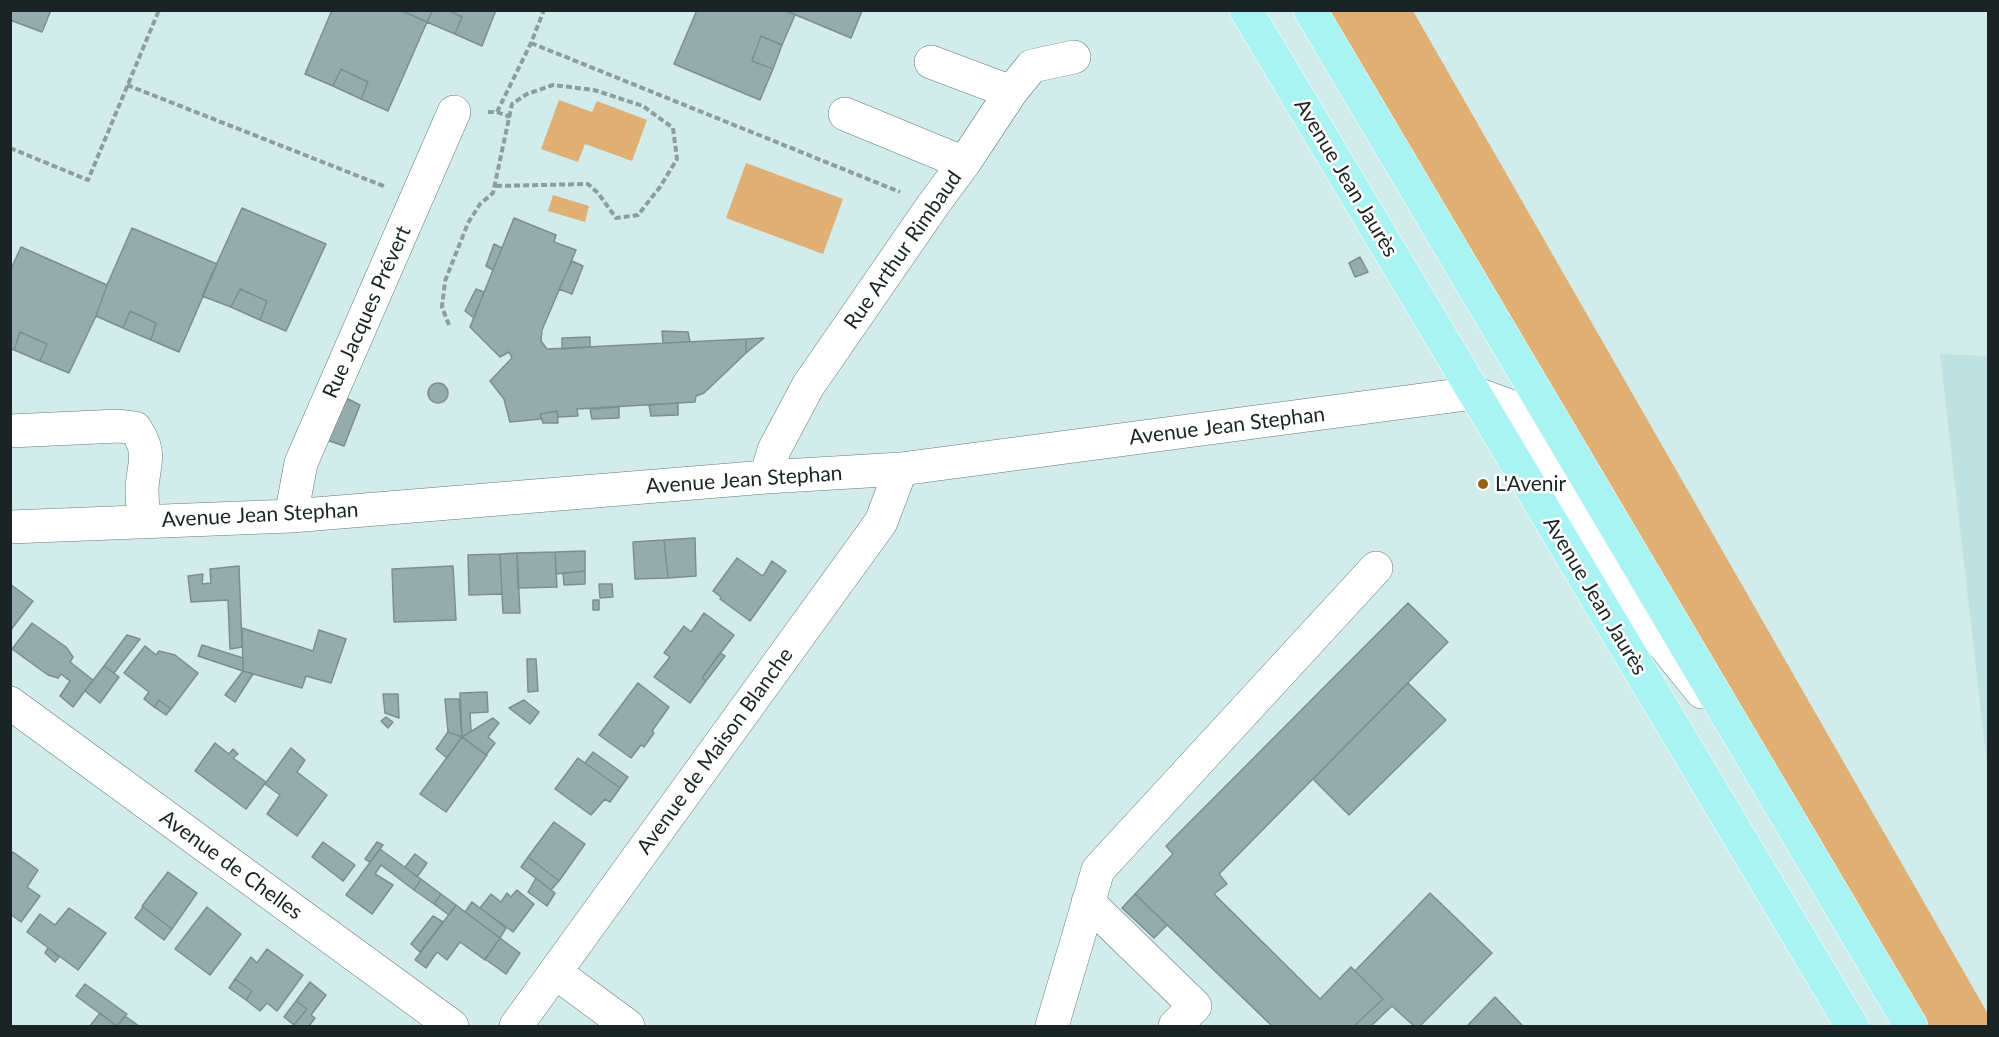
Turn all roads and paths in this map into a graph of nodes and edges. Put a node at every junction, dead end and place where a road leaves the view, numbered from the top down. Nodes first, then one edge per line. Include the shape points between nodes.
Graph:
1 (159, 10) edge
2 (544, 10) edge
3 (1246, 10) edge
4 (1310, 10) edge
5 (531, 43) junction
6 (1074, 57) dead end
7 (931, 62) dead end
8 (127, 84) junction
9 (1011, 92) junction
10 (496, 111) junction
11 (454, 112) joint
12 (845, 114) dead end
13 (510, 117) junction
14 (10, 148) edge
15 (964, 163) junction
16 (495, 186) junction
17 (417, 199) junction
18 (933, 205) junction
19 (449, 325) dead end
20 (1474, 393) junction
21 (10, 431) edge
22 (901, 469) junction
23 (766, 477) junction
24 (291, 516) junction
25 (144, 522) junction
26 (10, 527) edge
27 (1376, 568) dead end
28 (10, 703) edge
29 (1744, 742) junction
30 (1088, 902) junction
31 (556, 973) junction
32 (452, 1026) edge
33 (516, 1026) edge
34 (628, 1026) edge
35 (1052, 1026) edge
36 (1175, 1026) edge
37 (1852, 1026) edge
38 (1911, 1026) edge

1 - 8 path
2 - 5 path
3 - 20 main road, Avenue Jean Jaurès
4 - 29 main road
5 - 10 path
5 - 18 path
6 - 9 street, Rue Arthur Rimbaud via 1032,66
7 - 9 street
8 - 14 path via 88,180
8 - 17 path
9 - 15 street, Rue Arthur Rimbaud
10 - 11 path
10 - 13 path
11 - 17 street, Rue Jacques Prévert
12 - 15 street
13 - 16 path
13 - 16 path via 512,104 527,94 553,86 594,90 643,106 673,128 677,159 638,215 616,218 588,184
15 - 18 street, Rue Arthur Rimbaud
16 - 19 path via 468,223 445,281 442,307
17 - 24 street, Rue Jacques Prévert via 302,464
18 - 23 street, Rue Arthur Rimbaud via 808,386 774,450
20 - 22 street, Avenue Jean Stephan
20 - 29 street via 1515,408 1654,634
20 - 37 main road, Avenue Jean Jaurès
21 - 25 street via 135,428 146,453
22 - 23 street, Avenue Jean Stephan
22 - 31 street, Avenue de Maison Blanche via 881,522
23 - 24 street, Avenue Jean Stephan
24 - 25 street, Avenue Jean Stephan
25 - 26 street, Avenue Jean Stephan
27 - 30 street via 1098,870
28 - 32 street, Avenue de Chelles
29 - 38 main road
30 - 35 street
30 - 36 street via 1195,1006
31 - 33 street, Avenue de Maison Blanche
31 - 34 street

